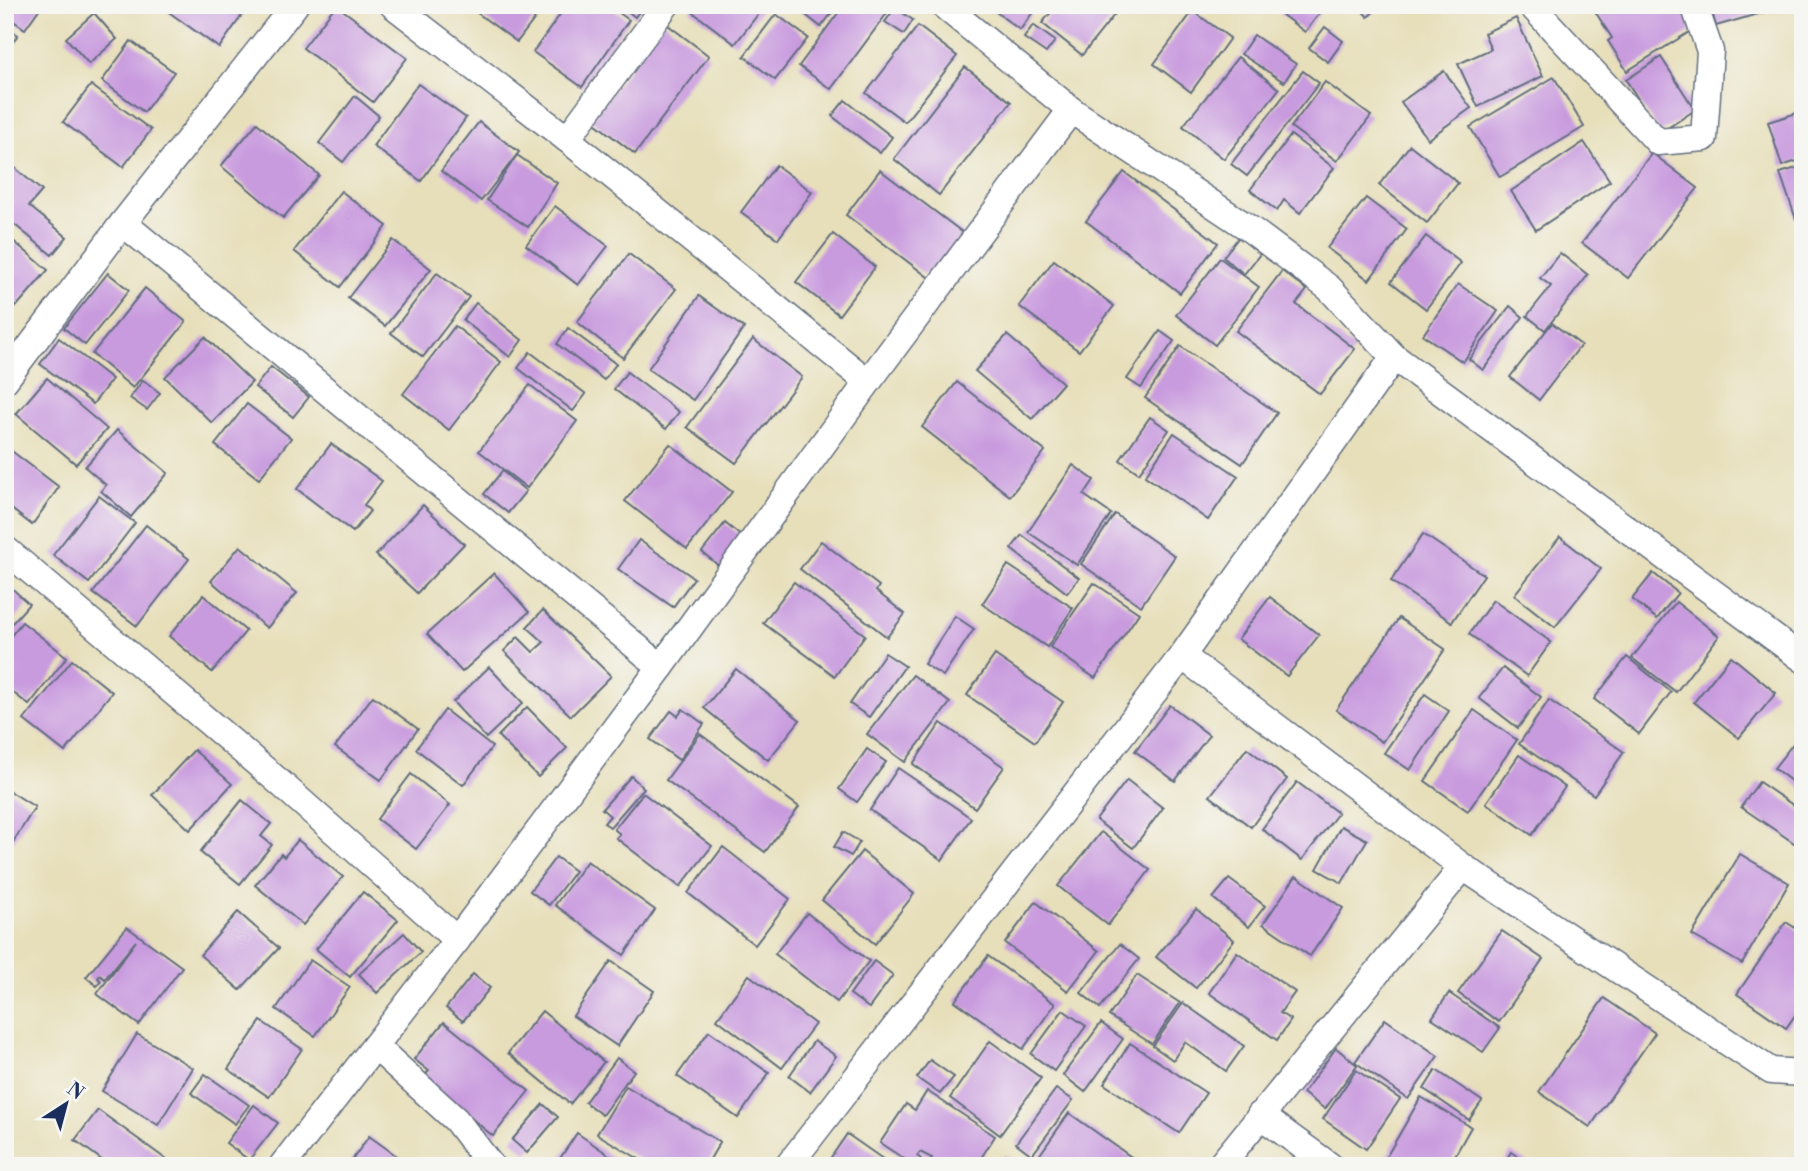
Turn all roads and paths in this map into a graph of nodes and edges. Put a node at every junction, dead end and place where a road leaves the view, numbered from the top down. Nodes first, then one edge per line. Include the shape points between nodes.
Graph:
1 (295, 5) edge
2 (393, 5) edge
3 (666, 5) edge
4 (943, 5) edge
5 (1531, 5) edge
6 (1694, 5) edge
7 (1071, 110) junction
8 (567, 139) junction
9 (122, 223) junction
10 (1394, 356) junction
11 (5, 380) edge
12 (868, 382) junction
13 (5, 549) edge
14 (1182, 656) junction
15 (1803, 659) edge
16 (661, 667) junction
17 (1463, 867) junction
18 (457, 940) junction
19 (375, 1046) junction
20 (1803, 1073) edge
21 (1260, 1115) junction
22 (282, 1166) edge
23 (491, 1166) edge
24 (788, 1166) edge
25 (1220, 1166) edge
26 (1330, 1166) edge

1 - 9 street
2 - 8 street
3 - 8 street
4 - 7 street
5 - 6 street via 1658,142 1704,138 1710,51
7 - 10 street via 1250,229 1329,288
7 - 12 street
8 - 12 street
9 - 11 street
9 - 16 street
10 - 14 street
10 - 15 street
12 - 16 street
13 - 18 street via 278,780
14 - 17 street
14 - 24 street
16 - 18 street
17 - 20 street via 1771,1071
17 - 21 street
18 - 19 street
19 - 22 street
19 - 23 street via 456,1120
21 - 25 street
21 - 26 street

